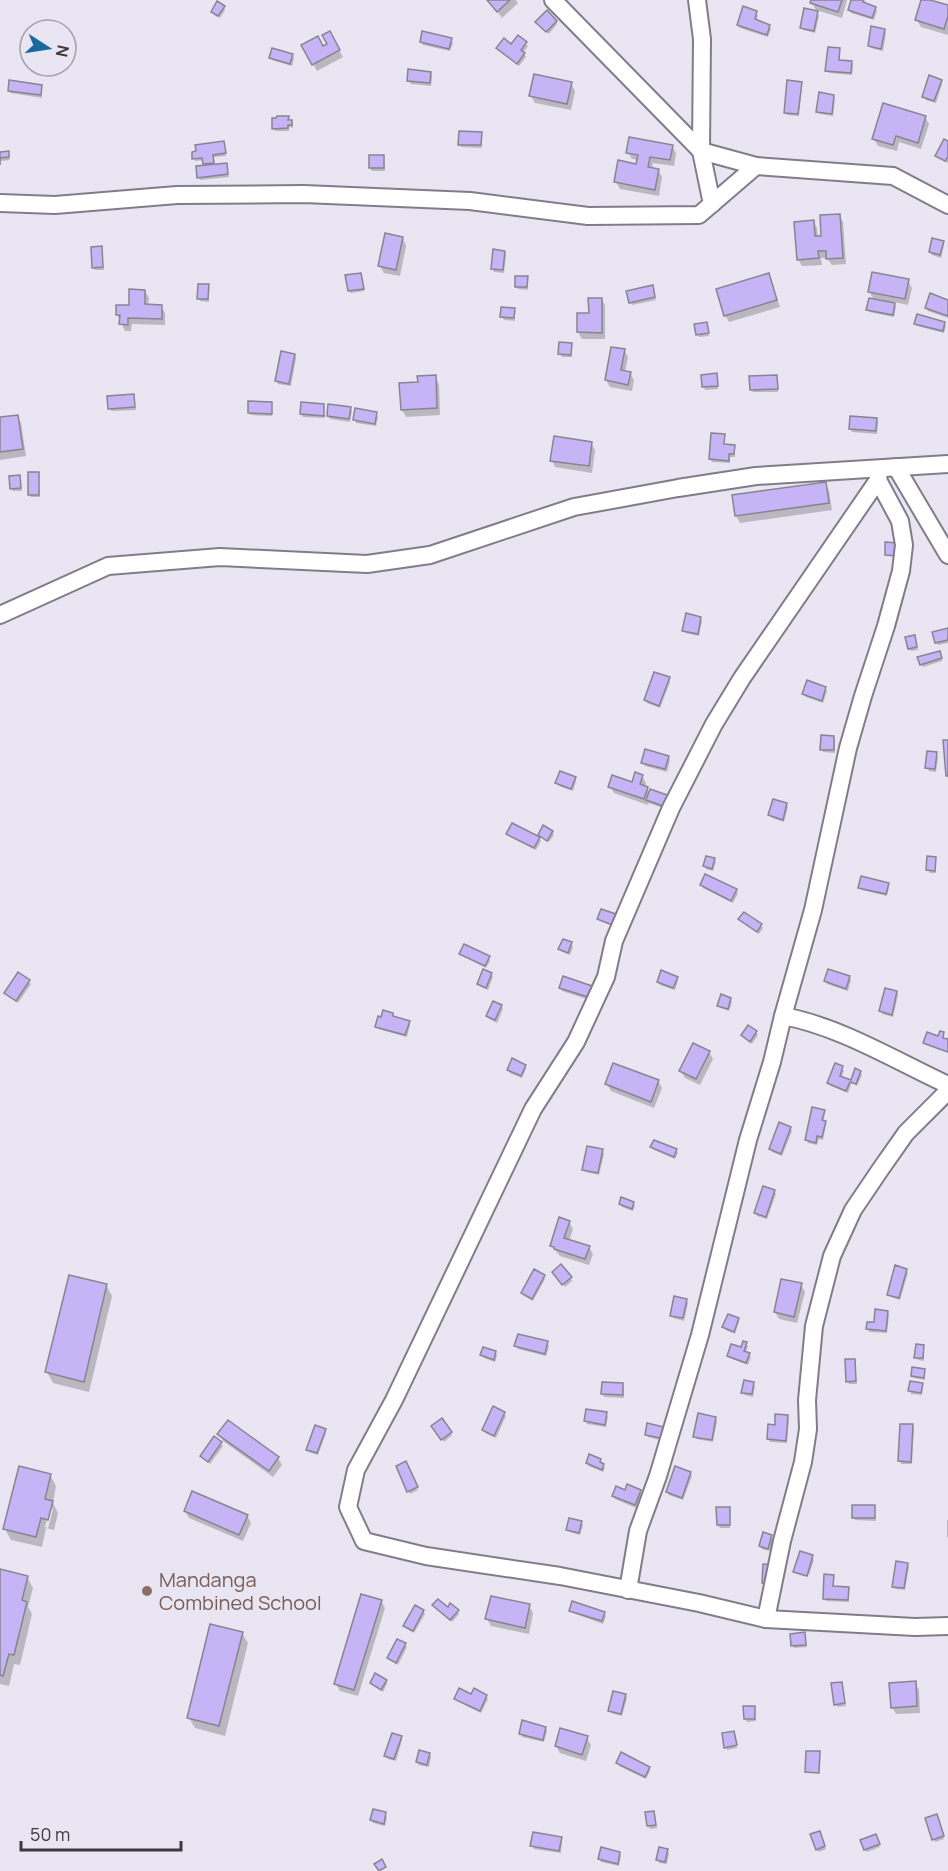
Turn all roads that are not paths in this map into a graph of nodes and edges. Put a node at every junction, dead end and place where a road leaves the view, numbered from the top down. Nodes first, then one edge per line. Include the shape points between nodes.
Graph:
1 (553, 0) edge
2 (697, 0) edge
3 (701, 151) junction
4 (756, 166) junction
5 (0, 203) edge
6 (712, 204) junction
7 (948, 206) edge
8 (948, 462) edge
9 (885, 471) junction
10 (948, 555) edge
11 (0, 615) edge
12 (783, 1016) junction
13 (948, 1085) edge
14 (948, 1091) edge
15 (628, 1590) junction
16 (766, 1619) junction
17 (948, 1626) edge

1 - 3 street
2 - 3 street via 702,39
3 - 4 street
3 - 6 street
4 - 6 street
4 - 7 street via 893,176
5 - 6 street via 55,205 177,195 304,195 470,201 588,216 699,215
8 - 9 street
9 - 10 street
9 - 11 street via 756,476 574,507 430,555 367,564 220,557 108,566
9 - 12 street via 904,545 901,571 848,748 813,910
9 - 15 street via 742,678 704,743 671,808 614,941 606,977 576,1042 533,1109 356,1470 348,1508 364,1541 426,1556
12 - 13 street via 809,1020
12 - 15 street via 700,1335 638,1531
14 - 16 street via 906,1133 853,1210 832,1256 814,1326 803,1462
15 - 16 street
16 - 17 street

